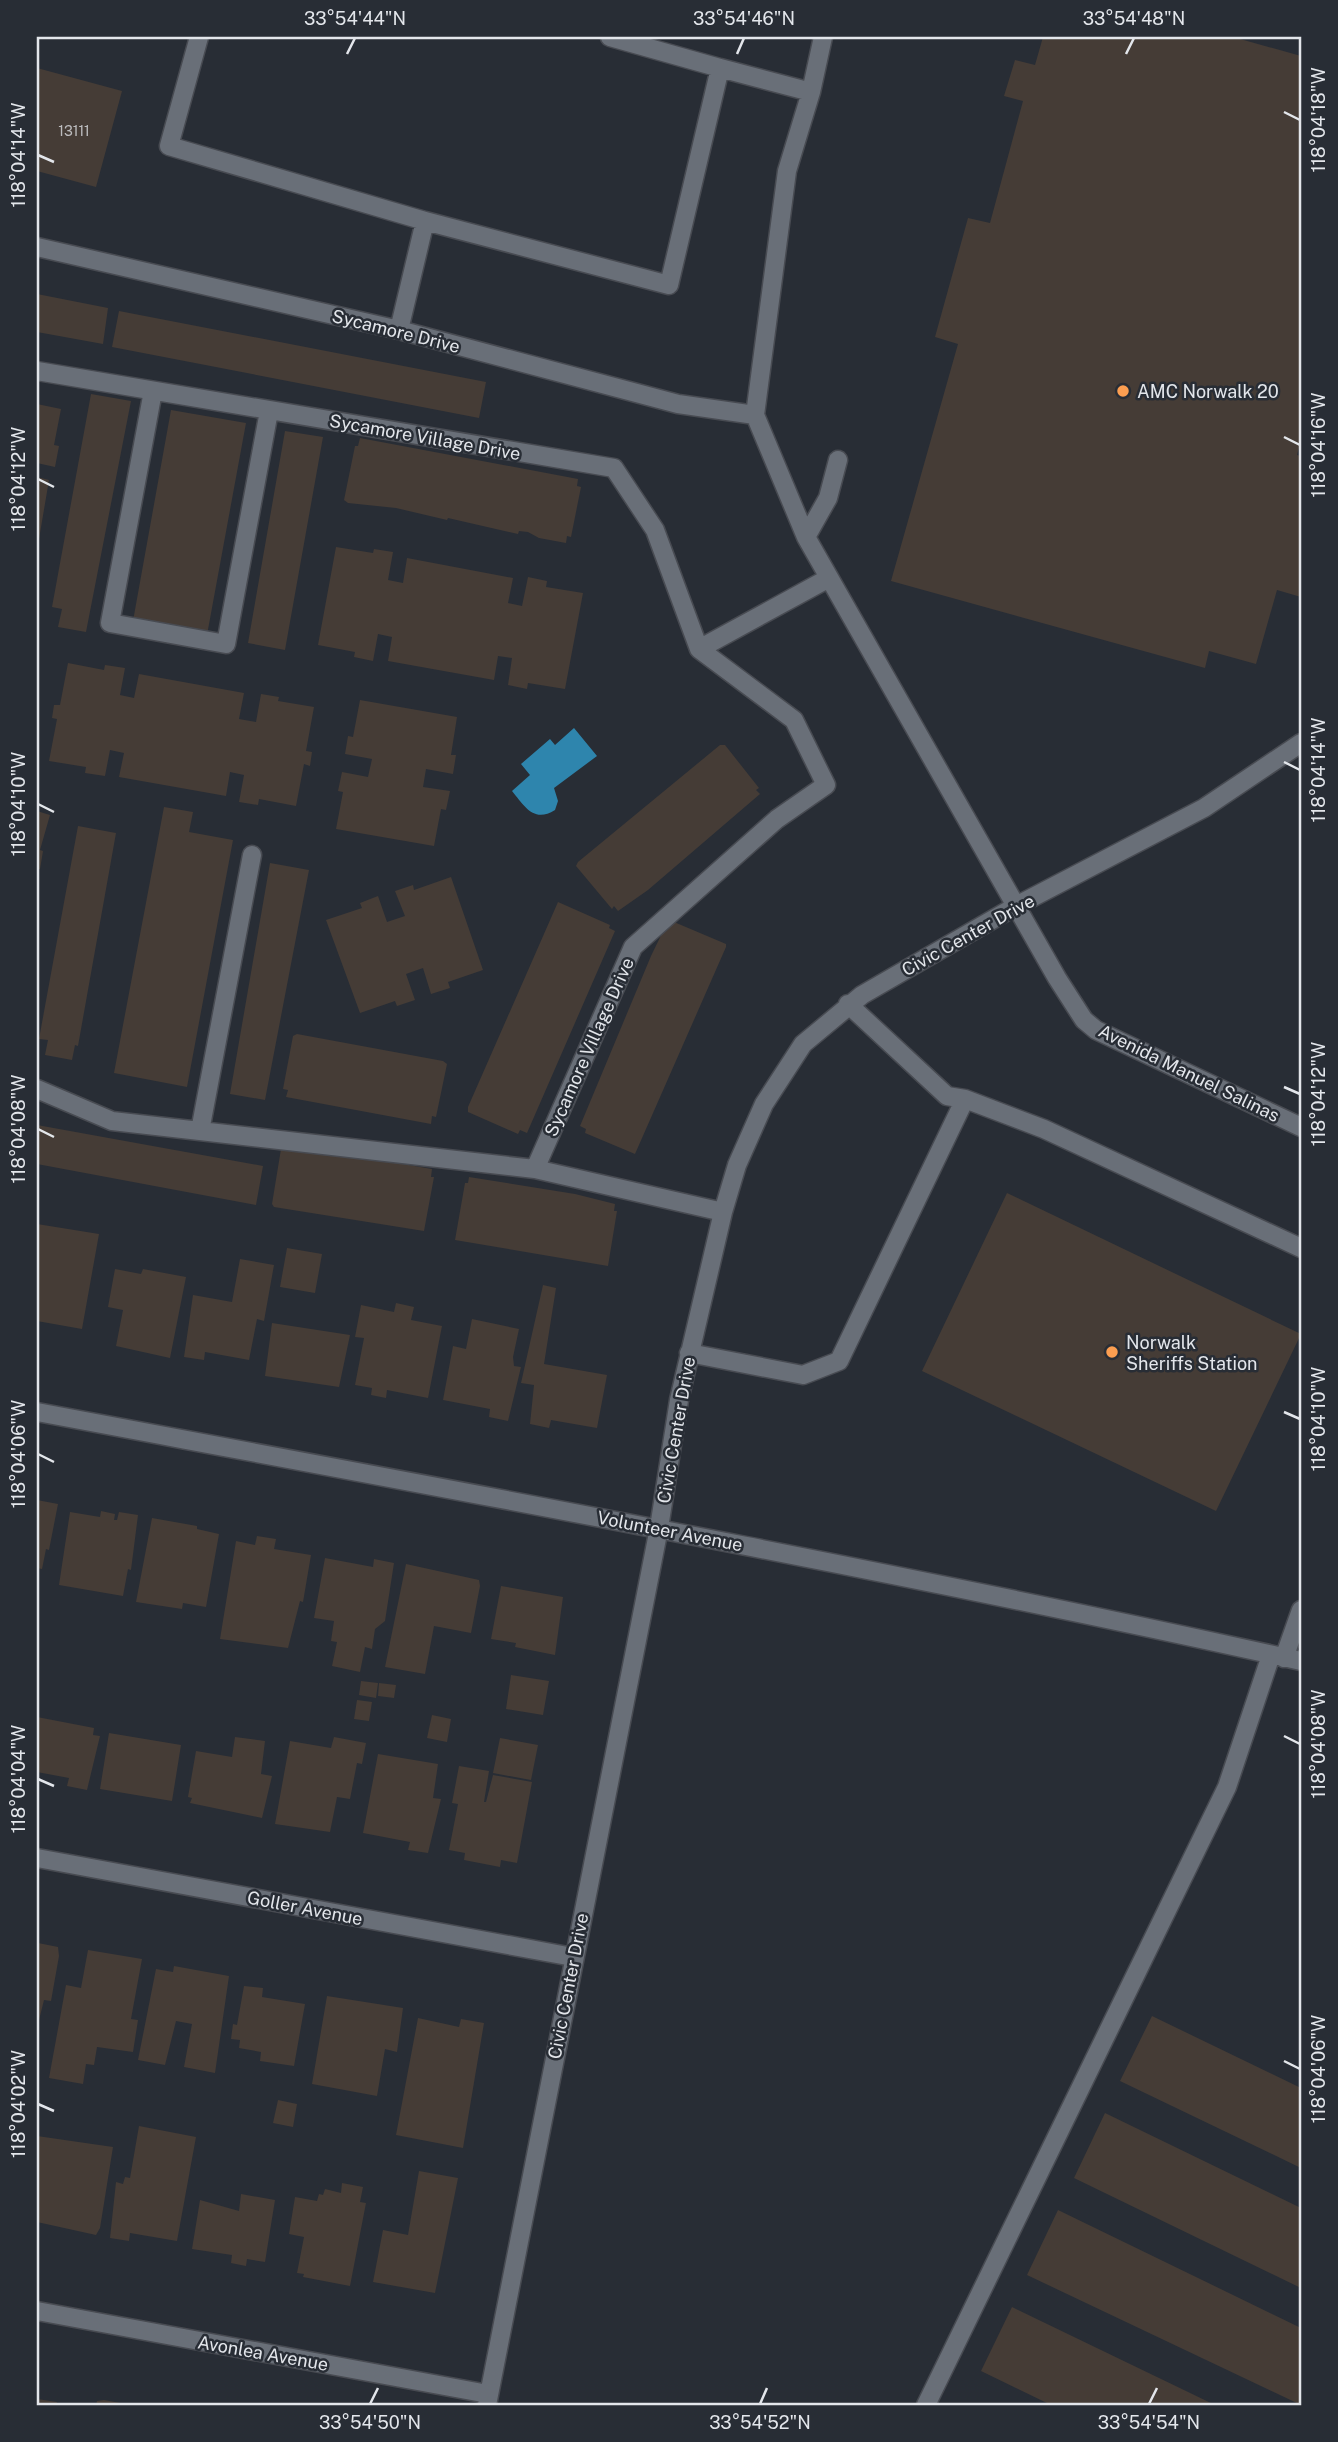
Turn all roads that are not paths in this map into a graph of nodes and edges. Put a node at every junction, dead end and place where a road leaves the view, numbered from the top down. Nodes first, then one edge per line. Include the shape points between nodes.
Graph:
1 (199, 37) edge
2 (610, 37) edge
3 (823, 37) edge
4 (720, 68) junction
5 (811, 92) junction
6 (425, 221) junction
7 (37, 247) edge
8 (399, 330) junction
9 (37, 371) edge
10 (153, 391) junction
11 (269, 411) junction
12 (755, 415) junction
13 (838, 460) dead end
14 (807, 537) junction
15 (829, 578) junction
16 (699, 649) junction
17 (1301, 743) edge
18 (252, 855) dead end
19 (1016, 906) junction
20 (848, 1004) junction
21 (37, 1089) edge
22 (965, 1099) junction
23 (1301, 1127) edge
24 (200, 1131) junction
25 (536, 1169) junction
26 (723, 1212) junction
27 (1301, 1248) edge
28 (690, 1353) junction
29 (37, 1412) edge
30 (659, 1528) junction
31 (1301, 1610) edge
32 (1286, 1658) edge
33 (37, 1858) edge
34 (573, 1957) junction
35 (37, 2311) edge
36 (488, 2400) edge
37 (926, 2405) edge

1 - 6 street via 169,146
2 - 4 street
3 - 5 street
4 - 5 street
4 - 6 street via 669,285
5 - 12 street via 787,171
6 - 8 street
7 - 8 street, Sycamore Drive
8 - 12 street, Sycamore Drive via 678,404
9 - 10 street, Sycamore Village Drive
10 - 11 street, Sycamore Village Drive
10 - 11 street via 110,623 226,645
11 - 16 street, Sycamore Village Drive via 614,468 655,530
12 - 14 street, Avenida Manuel Salinas
13 - 14 street via 828,498
14 - 15 street, Avenida Manuel Salinas
15 - 16 street
15 - 19 street, Avenida Manuel Salinas
16 - 25 street, Sycamore Village Drive via 794,720 826,785 777,819 633,947
17 - 19 street, Civic Center Drive via 1204,807
18 - 24 street
19 - 20 street, Civic Center Drive
19 - 23 street, Avenida Manuel Salinas via 1072,1004 1090,1025
20 - 22 street via 947,1096
20 - 26 street, Civic Center Drive via 803,1044 764,1104 737,1165
21 - 24 street via 112,1121
22 - 27 street via 1044,1129
22 - 28 street via 839,1361 803,1374
24 - 25 street
25 - 26 street
26 - 28 street, Civic Center Drive
28 - 30 street, Civic Center Drive
29 - 30 street, Volunteer Avenue
30 - 32 street, Volunteer Avenue
30 - 34 street, Civic Center Drive
31 - 32 street
32 - 37 street
33 - 34 street, Goller Avenue
34 - 36 street, Civic Center Drive
35 - 36 street, Avonlea Avenue

